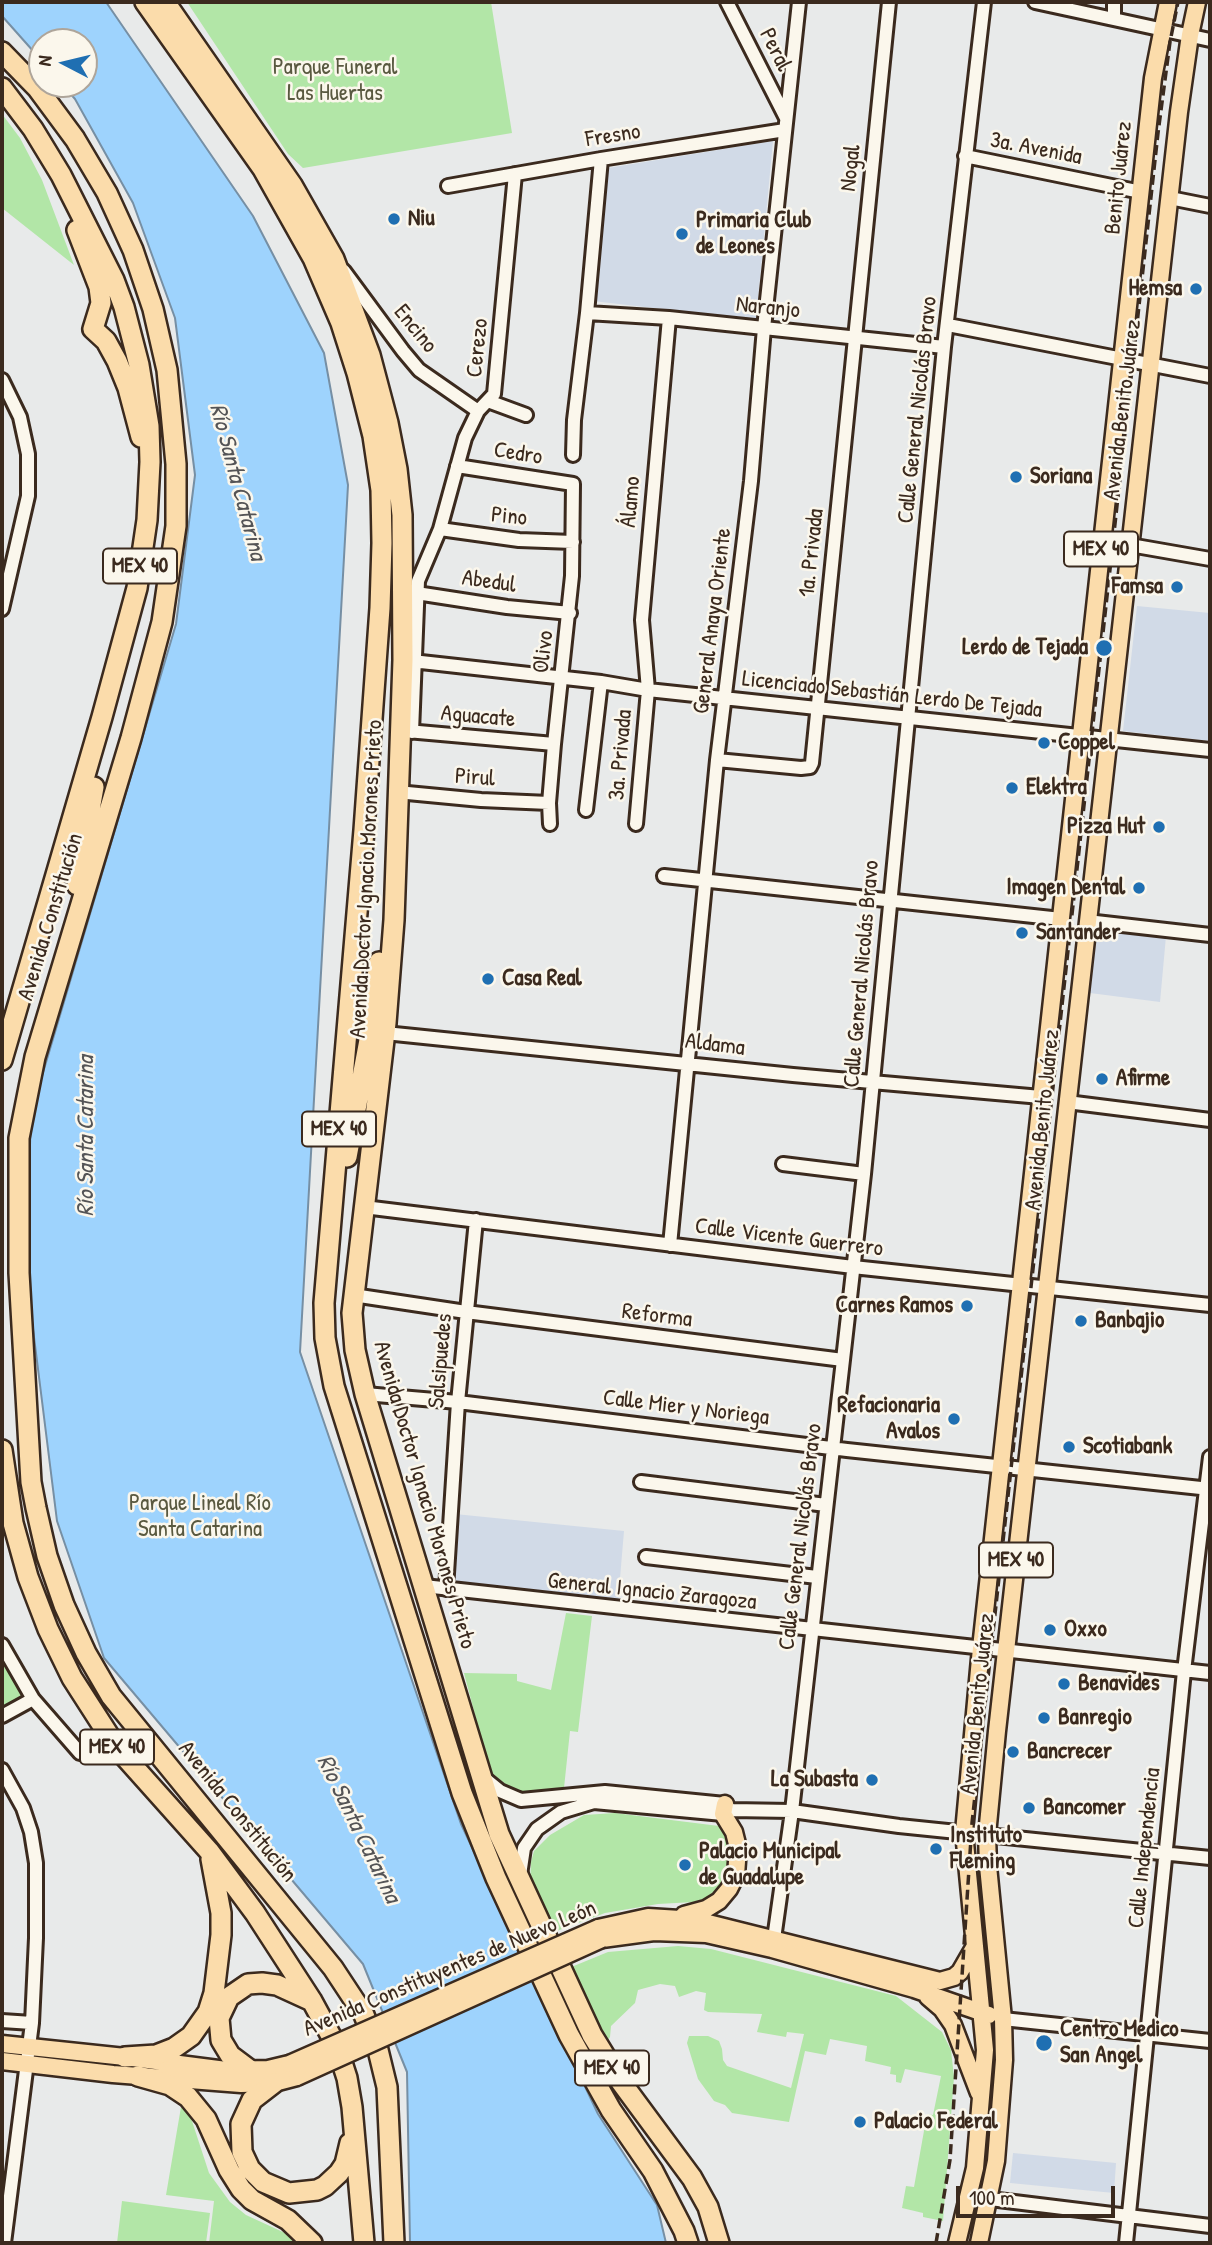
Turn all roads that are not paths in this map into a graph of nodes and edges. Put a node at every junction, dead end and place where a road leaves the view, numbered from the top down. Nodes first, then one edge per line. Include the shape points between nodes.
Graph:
1 (145, 2) edge
2 (165, 2) edge
3 (727, 2) edge
4 (799, 2) edge
5 (889, 2) edge
6 (984, 2) edge
7 (1035, 2) edge
8 (1114, 2) edge
9 (1168, 2) edge
10 (1197, 2) edge
11 (1114, 18) junction
12 (1161, 29) junction
13 (1189, 35) junction
14 (1210, 40) edge
15 (2, 52) edge
16 (2, 88) edge
17 (786, 124) junction
18 (965, 156) junction
19 (601, 159) junction
20 (515, 174) junction
21 (61, 175) junction
22 (448, 186) dead end
23 (1141, 192) junction
24 (1170, 198) junction
25 (1210, 206) edge
26 (334, 259) junction
27 (587, 313) junction
28 (669, 318) junction
29 (948, 325) junction
30 (764, 328) junction
31 (856, 339) junction
32 (944, 347) junction
33 (1122, 361) junction
34 (1151, 366) junction
35 (1210, 376) edge
36 (2, 380) edge
37 (488, 401) junction
38 (478, 411) junction
39 (526, 415) dead end
40 (573, 455) dead end
41 (150, 462) junction
42 (457, 466) junction
43 (573, 484) joint
44 (440, 529) junction
45 (573, 542) junction
46 (1130, 545) junction
47 (1210, 559) edge
48 (410, 592) junction
49 (2, 609) edge
50 (570, 613) junction
51 (408, 660) junction
52 (562, 678) junction
53 (601, 682) junction
54 (648, 690) junction
55 (724, 697) junction
56 (817, 708) junction
57 (102, 717) junction
58 (909, 718) junction
59 (406, 731) junction
60 (1080, 737) junction
61 (1109, 739) junction
62 (554, 744) junction
63 (1210, 750) edge
64 (718, 760) junction
65 (397, 792) junction
66 (549, 803) junction
67 (586, 810) dead end
68 (397, 819) junction
69 (550, 824) dead end
70 (636, 824) dead end
71 (664, 876) dead end
72 (706, 881) junction
73 (890, 901) junction
74 (1061, 919) junction
75 (1087, 921) junction
76 (72, 932) junction
77 (1210, 935) edge
78 (385, 1032) junction
79 (2, 1060) edge
80 (688, 1062) junction
81 (873, 1083) junction
82 (1041, 1097) junction
83 (1067, 1102) junction
84 (1210, 1121) edge
85 (783, 1164) dead end
86 (864, 1174) junction
87 (364, 1207) junction
88 (476, 1220) junction
89 (670, 1245) junction
90 (328, 1250) junction
91 (853, 1267) junction
92 (1021, 1283) junction
93 (1048, 1287) junction
94 (353, 1295) junction
95 (1210, 1306) edge
96 (466, 1312) junction
97 (843, 1360) junction
98 (365, 1394) junction
99 (458, 1402) junction
100 (833, 1448) junction
101 (2, 1450) edge
102 (1210, 1457) edge
103 (1002, 1466) junction
104 (1027, 1468) junction
105 (641, 1482) dead end
106 (1209, 1489) edge
107 (826, 1504) junction
108 (646, 1557) dead end
109 (817, 1577) junction
110 (424, 1586) junction
111 (446, 1589) junction
112 (811, 1630) junction
113 (2, 1645) edge
114 (981, 1648) junction
115 (1005, 1651) junction
116 (1184, 1671) junction
117 (1210, 1673) edge
118 (33, 1699) junction
119 (2, 1716) edge
120 (80, 1753) dead end
121 (2, 1770) edge
122 (480, 1772) junction
123 (727, 1809) junction
124 (792, 1811) junction
125 (964, 1832) junction
126 (987, 1835) junction
127 (209, 1852) junction
128 (1165, 1853) junction
129 (1210, 1858) edge
130 (520, 1882) junction
131 (671, 1917) junction
132 (600, 1934) junction
133 (975, 1943) junction
134 (773, 1944) junction
135 (998, 1977) junction
136 (914, 1989) junction
137 (980, 1993) junction
138 (313, 2001) junction
139 (948, 2001) junction
140 (982, 2013) junction
141 (1003, 2019) junction
142 (2, 2021) edge
143 (32, 2024) junction
144 (1147, 2034) junction
145 (1210, 2041) edge
146 (2, 2044) edge
147 (29, 2047) junction
148 (125, 2057) junction
149 (2, 2061) edge
150 (27, 2063) junction
151 (250, 2070) junction
152 (293, 2070) junction
153 (138, 2076) junction
154 (274, 2083) junction
155 (982, 2103) junction
156 (353, 2121) junction
157 (990, 2199) junction
158 (6, 2201) edge
159 (1129, 2217) junction
160 (1210, 2226) edge
161 (4, 2243) edge
162 (312, 2243) edge
163 (364, 2243) edge
164 (394, 2243) edge
165 (688, 2243) edge
166 (719, 2243) edge
167 (957, 2243) edge
168 (979, 2243) edge
169 (1126, 2243) edge

1 - 90 highway, Avenida Doctor Ignacio Morones Prieto / MEX 40 via 263,169 328,289 357,373 381,490 380,608
2 - 26 highway, Avenida Doctor Ignacio Morones Prieto / MEX 40 via 292,185
3 - 17 street, Peral
4 - 17 street, General Anaya Oriente
5 - 31 street, Nogal
6 - 18 street, Calle General Nicolás Bravo
7 - 11 street
8 - 11 street
9 - 12 main road, Benito Juárez / MEX 40
10 - 13 main road, Avenida Benito Juárez / MEX 40
11 - 12 street
12 - 13 street
12 - 23 main road, Benito Juárez / MEX 40
13 - 14 street
13 - 24 main road, Avenida Benito Juárez / MEX 40
15 - 76 highway, Avenida Constitución / MEX 40 via 38,89 69,131 120,221 156,319 175,433 176,526 162,622
16 - 21 highway, Avenida Constitución / MEX 40
17 - 19 street, Fresno
17 - 30 street, General Anaya Oriente
18 - 23 street, 3a. Avenida
18 - 29 street, Calle General Nicolás Bravo
19 - 20 street, Fresno
19 - 27 street
20 - 22 street, Fresno
20 - 37 street, Cerezo via 496,384
21 - 41 highway, Avenida Constitución / MEX 40 via 124,307 146,396
21 - 41 highway via 73,222 99,287 101,303 93,329 117,361
23 - 33 main road, Benito Juárez / MEX 40
24 - 25 street
24 - 34 main road, Avenida Benito Juárez / MEX 40
26 - 38 street, Encino via 419,370
26 - 48 highway, Avenida Doctor Ignacio Morones Prieto / MEX 40 via 370,355 388,423
27 - 28 street, Naranjo
27 - 40 street
28 - 30 street, Naranjo
28 - 54 street, Álamo via 642,620
29 - 32 street, Calle General Nicolás Bravo
29 - 33 street
30 - 31 street, Naranjo
30 - 55 street, General Anaya Oriente via 751,481
31 - 32 street, Naranjo
31 - 56 street, 1a. Privada
32 - 58 street, Calle General Nicolás Bravo
33 - 34 street
33 - 60 main road, Avenida Benito Juárez / MEX 40
34 - 35 street
34 - 46 main road, Avenida Benito Juárez / MEX 40
36 - 49 street via 20,417 28,496
37 - 38 street, Cerezo
37 - 39 street
38 - 42 street, Cerezo
41 - 57 highway, Avenida Constitución / MEX 40 via 137,588
42 - 43 street, Cedro
42 - 44 street, Cerezo
43 - 45 street, Olivo
44 - 45 street, Pino
44 - 48 street, Cerezo
45 - 50 street, Olivo
46 - 47 street
46 - 61 main road, Avenida Benito Juárez / MEX 40
48 - 50 street, Abedul
48 - 51 highway, Avenida Doctor Ignacio Morones Prieto / MEX 40
50 - 52 street, Olivo
51 - 52 street, Licenciado Sebastián Lerdo De Tejada
51 - 59 highway, Avenida Doctor Ignacio Morones Prieto / MEX 40
52 - 53 street, Licenciado Sebastián Lerdo De Tejada
52 - 62 street, Olivo
53 - 54 street, Licenciado Sebastián Lerdo De Tejada
53 - 67 street
54 - 55 street, Licenciado Sebastián Lerdo De Tejada
54 - 70 street, 3a. Privada
55 - 56 street, Licenciado Sebastián Lerdo De Tejada
55 - 64 street, General Anaya Oriente
56 - 58 street, Licenciado Sebastián Lerdo De Tejada
56 - 64 street, 1a. Privada via 812,762 806,768
57 - 76 highway via 104,741 84,836
57 - 79 highway, Avenida Constitución / MEX 40
58 - 60 street, Licenciado Sebastián Lerdo De Tejada
58 - 73 street, Calle General Nicolás Bravo
59 - 62 street, Aguacate
59 - 65 highway, Avenida Doctor Ignacio Morones Prieto / MEX 40
60 - 61 street, Licenciado Sebastián Lerdo De Tejada
60 - 74 main road, Avenida Benito Juárez / MEX 40
61 - 63 street, Licenciado Sebastián Lerdo De Tejada
61 - 75 main road, Avenida Benito Juárez / MEX 40
62 - 66 street, Olivo
64 - 72 street, General Anaya Oriente
65 - 66 street, Pirul
65 - 68 highway, Avenida Doctor Ignacio Morones Prieto / MEX 40
66 - 69 street, Olivo
68 - 78 highway, Avenida Doctor Ignacio Morones Prieto / MEX 40
68 - 90 highway via 369,1040
71 - 72 street
72 - 73 street
72 - 80 street, General Anaya Oriente
73 - 74 street
73 - 81 street, Calle General Nicolás Bravo
74 - 82 main road, Avenida Benito Juárez / MEX 40
75 - 77 street
75 - 83 main road, Avenida Benito Juárez / MEX 40
76 - 164 highway, Avenida Constitución / MEX 40 via 29,1082 19,1138 19,1273 31,1482 44,1544 74,1627 111,1696 333,1968 364,2015 387,2087
78 - 80 street, Aldama
78 - 87 highway, Avenida Doctor Ignacio Morones Prieto / MEX 40
80 - 81 street, Aldama
80 - 89 street, General Anaya Oriente
81 - 82 street, Aldama
81 - 86 street, Calle General Nicolás Bravo
82 - 92 main road, Avenida Benito Juárez / MEX 40
83 - 84 street
83 - 93 main road, Avenida Benito Juárez / MEX 40
85 - 86 street
86 - 91 street, Calle General Nicolás Bravo
87 - 88 street, Calle Vicente Guerrero
87 - 94 highway, Avenida Doctor Ignacio Morones Prieto / MEX 40
88 - 89 street, Calle Vicente Guerrero
88 - 96 street, Salsipuedes
89 - 91 street, Calle Vicente Guerrero
90 - 165 highway, Avenida Doctor Ignacio Morones Prieto / MEX 40 via 324,1338 334,1386 462,1793 569,2035 611,2110 653,2171
91 - 92 street, Calle Vicente Guerrero
91 - 97 street, Calle General Nicolás Bravo
92 - 93 street, Calle Vicente Guerrero
92 - 103 main road, Avenida Benito Juárez / MEX 40
93 - 95 street, Calle Vicente Guerrero
93 - 104 main road, Avenida Benito Juárez / MEX 40
94 - 96 street, Reforma
94 - 98 highway, Avenida Doctor Ignacio Morones Prieto / MEX 40 via 355,1350
96 - 97 street, Reforma
96 - 99 street, Salsipuedes
97 - 100 street, Calle General Nicolás Bravo
98 - 99 street, Calle Mier y Noriega
98 - 110 highway, Avenida Doctor Ignacio Morones Prieto / MEX 40
99 - 100 street, Calle Mier y Noriega
99 - 111 street, Salsipuedes
100 - 103 street, Calle Mier y Noriega
100 - 107 street, Calle General Nicolás Bravo
101 - 127 highway, Avenida Constitución / MEX 40 via 20,1550 47,1629 66,1666 117,1748
102 - 106 street, Calle Independencia
103 - 104 street, Calle Mier y Noriega
103 - 114 main road, Avenida Benito Juárez / MEX 40
104 - 106 street, Calle Mier y Noriega
104 - 115 main road, Avenida Benito Juárez / MEX 40
105 - 107 street
106 - 116 street, Calle Independencia
107 - 109 street, Calle General Nicolás Bravo
108 - 109 street
109 - 112 street, Calle General Nicolás Bravo
110 - 111 street, General Ignacio Zaragoza
110 - 122 highway, Avenida Doctor Ignacio Morones Prieto / MEX 40
111 - 112 street, General Ignacio Zaragoza
112 - 114 street, General Ignacio Zaragoza
112 - 124 street, Calle General Nicolás Bravo
113 - 118 street
114 - 115 street, General Ignacio Zaragoza
114 - 125 main road, Avenida Benito Juárez / MEX 40
115 - 116 street, General Ignacio Zaragoza
115 - 126 main road, Avenida Benito Juárez / MEX 40
116 - 117 street, General Ignacio Zaragoza
116 - 128 street, Calle Independencia
118 - 119 street
118 - 120 street
121 - 143 street via 23,1808 34,1846
122 - 123 street via 500,1791 521,1800 605,1792
122 - 130 highway, Avenida Doctor Ignacio Morones Prieto / MEX 40
123 - 124 street
123 - 130 street via 603,1802 571,1808 532,1835 522,1854
123 - 131 main road via 738,1848 736,1875 729,1889 706,1909
124 - 125 street
124 - 134 street, Calle General Nicolás Bravo
125 - 126 street
125 - 133 main road, Avenida Benito Juárez / MEX 40
126 - 128 street
126 - 135 main road, Avenida Benito Juárez / MEX 40
127 - 138 highway, Avenida Constitución / MEX 40
127 - 148 highway via 221,1913 219,1957 208,2012 191,2036 174,2048 156,2055
128 - 129 street
128 - 144 street, Calle Independencia
130 - 166 highway, Avenida Doctor Ignacio Morones Prieto / MEX 40 via 592,2035 692,2178 708,2207
131 - 132 main road, Avenida Constituyentes de Nuevo León via 631,1919
131 - 134 main road, Avenida Constituyentes de Nuevo León
132 - 134 main road, Avenida Constituyentes de Nuevo León via 689,1932
132 - 152 main road, Avenida Constituyentes de Nuevo León, bridge
133 - 134 main road, Avenida Constituyentes de Nuevo León via 964,1967 954,1977 940,1981
133 - 137 main road, Avenida Benito Juárez / MEX 40
134 - 136 main road, Avenida Constituyentes de Nuevo León
135 - 137 main road
135 - 141 main road, Avenida Benito Juárez / MEX 40
136 - 139 main road, Avenida Constituyentes de Nuevo León
136 - 155 main road via 935,2002 953,2025
137 - 139 main road
137 - 140 main road, Avenida Benito Juárez / MEX 40
138 - 151 highway via 262,1983 248,1984 229,1997 219,2018 221,2040 230,2055
138 - 156 highway, Avenida Constitución / MEX 40 via 342,2063
139 - 140 main road, Avenida Constituyentes de Nuevo León
140 - 141 main road, Avenida Constituyentes de Nuevo León
140 - 155 main road, Avenida Benito Juárez / MEX 40
141 - 144 street
141 - 157 main road, Avenida Benito Juárez / MEX 40 via 1003,2102
142 - 143 street
143 - 147 street
144 - 145 street
144 - 159 street, Calle Independencia
146 - 147 main road, Avenida Constituyentes de Nuevo León
147 - 148 main road, Avenida Constituyentes de Nuevo León
147 - 150 street
148 - 151 main road, Avenida Constituyentes de Nuevo León
149 - 150 main road, Avenida Constituyentes de Nuevo León
150 - 153 main road, Avenida Constituyentes de Nuevo León
150 - 158 street
151 - 152 main road, Avenida Constituyentes de Nuevo León
152 - 154 main road, Avenida Constituyentes de Nuevo León
153 - 154 main road, Avenida Constituyentes de Nuevo León
153 - 162 highway via 170,2085 197,2105 241,2189 288,2220
154 - 156 highway via 253,2100 240,2134 250,2169 271,2187 289,2193 326,2186 345,2164
155 - 167 main road, Avenida Benito Juárez / MEX 40 via 973,2183
156 - 163 highway, Avenida Constitución / MEX 40
157 - 159 street
157 - 168 main road, Avenida Benito Juárez / MEX 40
158 - 161 street
159 - 160 street
159 - 169 street, Calle Independencia

